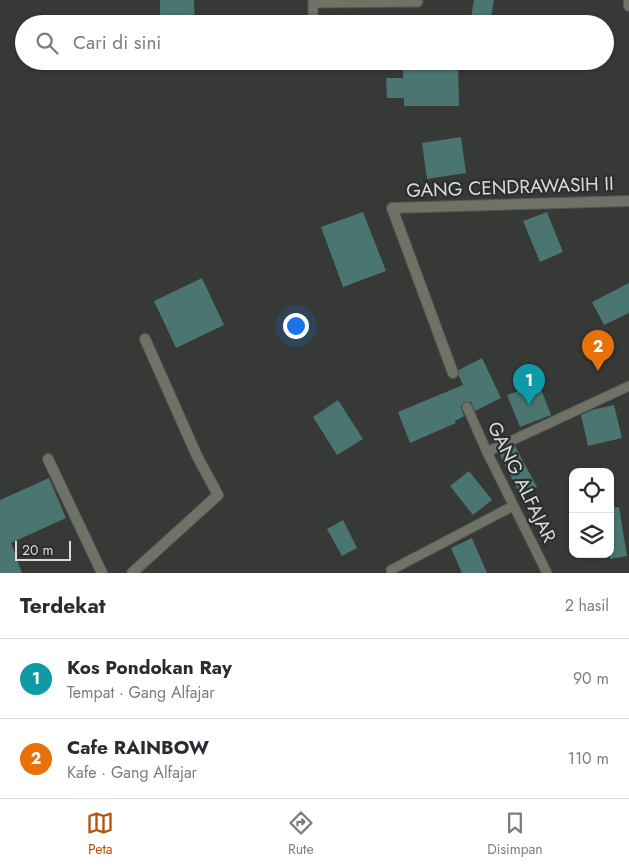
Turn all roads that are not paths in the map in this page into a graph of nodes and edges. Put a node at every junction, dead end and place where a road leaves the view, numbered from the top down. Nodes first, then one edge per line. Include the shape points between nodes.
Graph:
1 (629, 0) edge
2 (313, 1) edge
3 (418, 2) dead end
4 (629, 6) edge
5 (313, 15) edge
6 (629, 201) edge
7 (145, 339) dead end
8 (453, 372) dead end
9 (629, 386) edge
10 (467, 407) dead end
11 (486, 452) junction
12 (48, 459) dead end
13 (513, 506) junction
14 (391, 570) dead end
15 (102, 573) edge
16 (132, 573) edge
17 (547, 573) edge

1 - 4 street
2 - 3 lane
2 - 5 lane
6 - 8 street, GANG CENDRAWASIH II via 392,208
7 - 16 street via 218,495
9 - 11 lane
10 - 11 lane, GANG ALFAJAR
11 - 13 lane, GANG ALFAJAR
12 - 15 street
13 - 14 lane
13 - 17 lane, GANG ALFAJAR

